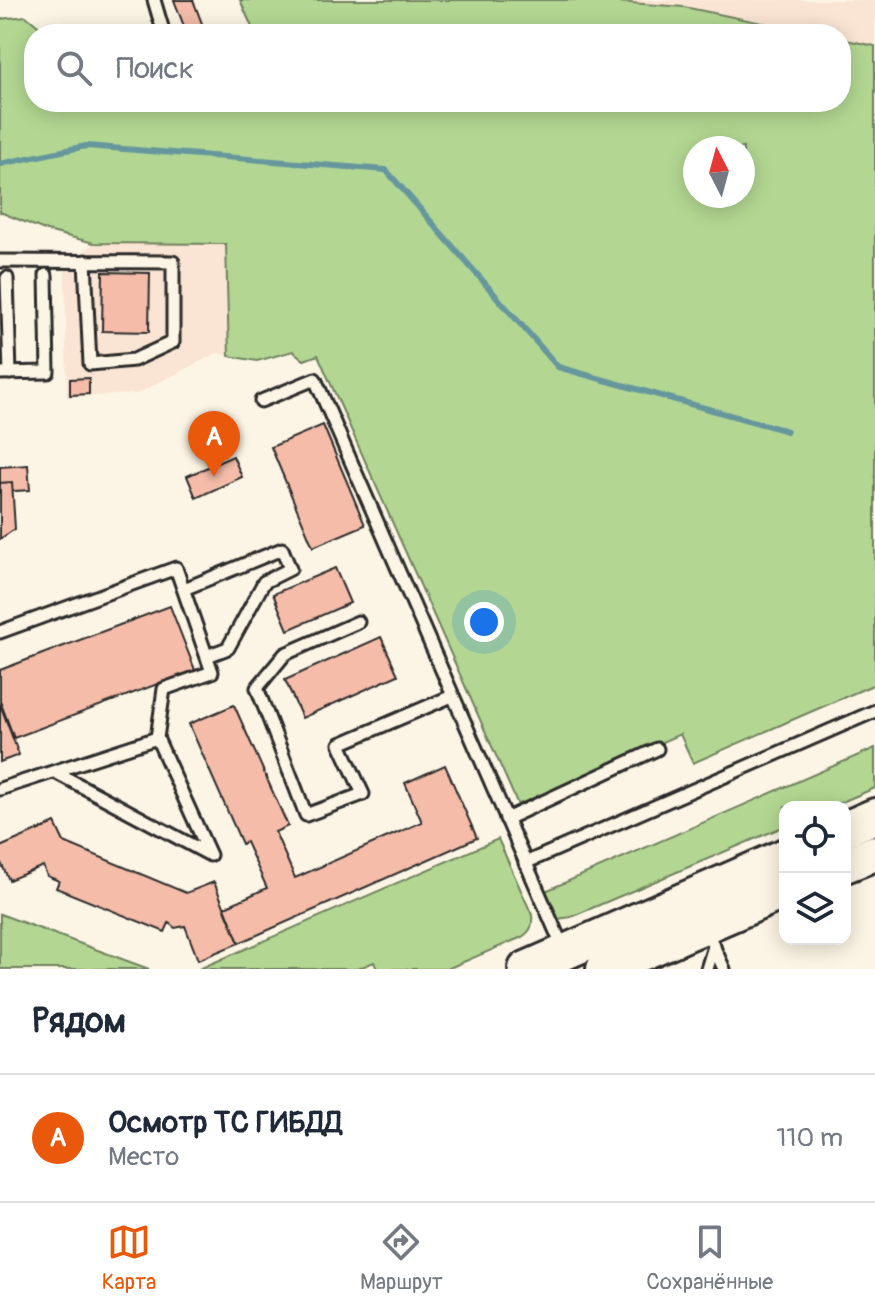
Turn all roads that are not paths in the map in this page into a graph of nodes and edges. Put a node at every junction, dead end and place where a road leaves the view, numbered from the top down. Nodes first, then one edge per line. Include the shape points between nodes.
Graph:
1 (154, 0) edge
2 (161, 24) edge
3 (0, 261) edge
4 (85, 261) junction
5 (46, 275) dead end
6 (7, 278) dead end
7 (5, 373) edge
8 (261, 401) dead end
9 (184, 589) junction
10 (358, 622) dead end
11 (0, 632) edge
12 (207, 656) junction
13 (452, 696) junction
14 (875, 711) edge
15 (157, 738) junction
16 (657, 749) dead end
17 (55, 772) junction
18 (0, 789) edge
19 (875, 816) edge
20 (506, 819) junction
21 (851, 826) edge
22 (875, 853) edge
23 (779, 859) edge
24 (525, 863) junction
25 (851, 863) edge
26 (779, 895) edge
27 (709, 936) junction
28 (565, 952) junction
29 (526, 969) edge
30 (604, 969) edge
31 (707, 969) edge
32 (724, 969) edge

1 - 2 lane
3 - 4 lane
4 - 4 lane via 173,262 173,342 134,360 90,364
5 - 7 lane via 48,372
6 - 7 lane
8 - 13 lane via 315,379
9 - 11 lane via 176,568
9 - 12 lane
9 - 12 lane via 282,549 290,569 264,582 228,648
10 - 13 lane via 285,654 257,688 306,815 363,794 340,744
12 - 15 lane via 212,672 164,689
13 - 20 lane
14 - 24 lane
15 - 17 lane
15 - 17 lane via 210,855
16 - 20 lane
17 - 18 lane
19 - 21 main road
20 - 24 lane
22 - 25 main road
23 - 28 main road
24 - 28 lane
26 - 27 main road
27 - 30 main road
27 - 31 lane
27 - 32 lane
28 - 29 main road

